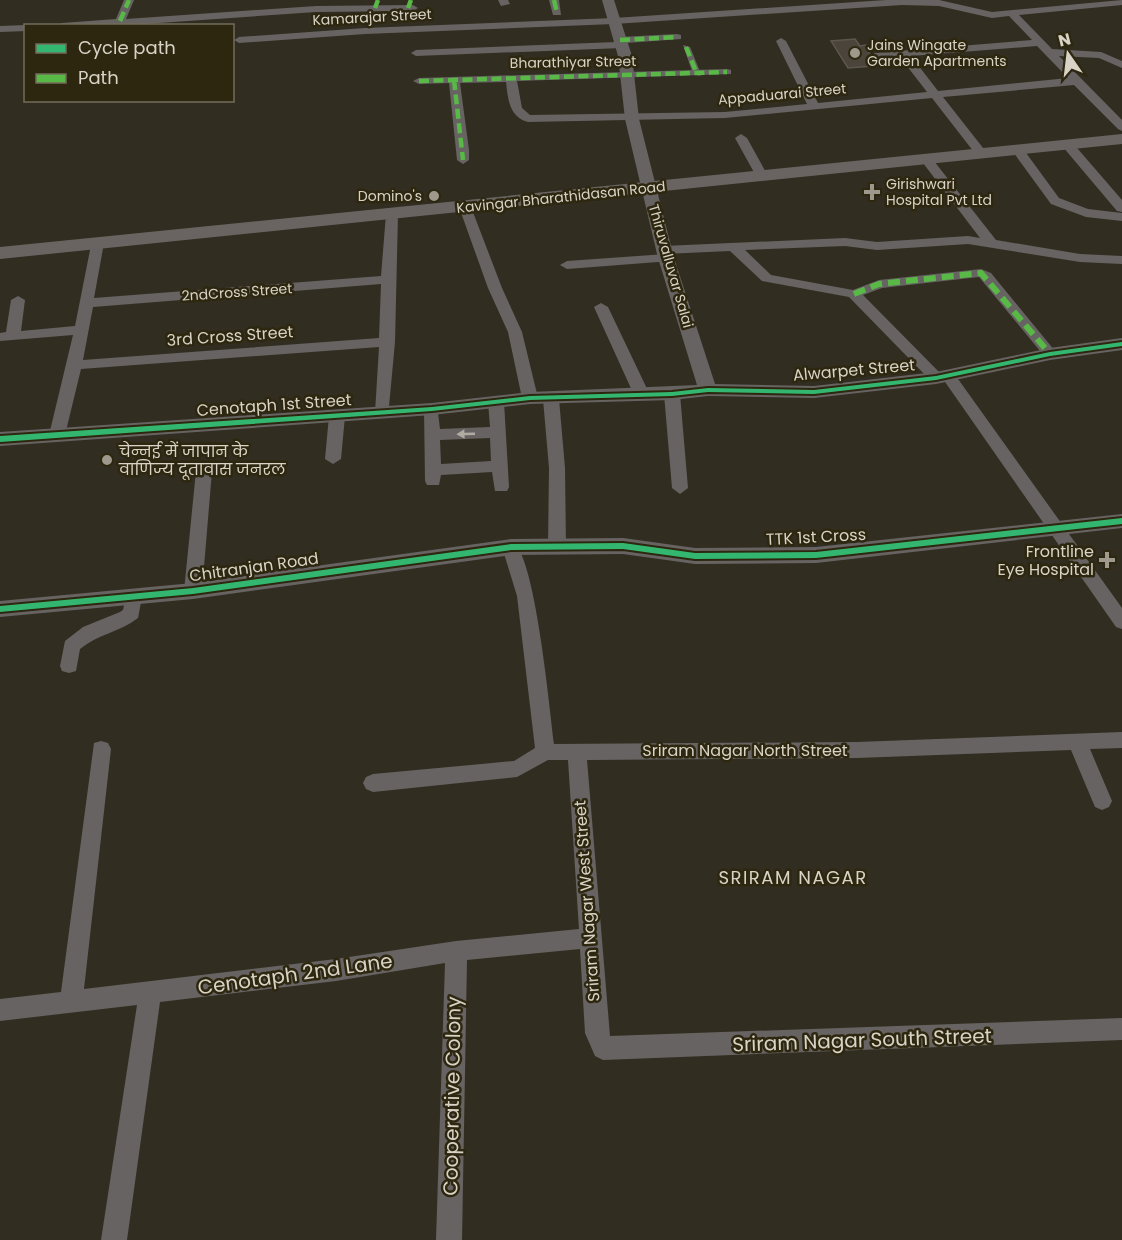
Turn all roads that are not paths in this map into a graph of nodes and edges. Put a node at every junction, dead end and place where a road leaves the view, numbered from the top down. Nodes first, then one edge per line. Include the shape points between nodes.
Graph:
1 (129, 0) edge
2 (245, 0) edge
3 (554, 0) edge
4 (608, 0) edge
5 (705, 0) edge
6 (972, 0) edge
7 (1122, 2) edge
8 (374, 5) edge
9 (411, 5) edge
10 (975, 12) junction
11 (557, 13) dead end
12 (712, 13) junction
13 (1012, 14) junction
14 (120, 21) junction
15 (614, 21) junction
16 (85, 24) edge
17 (144, 24) edge
18 (496, 27) junction
19 (0, 28) edge
20 (24, 31) edge
21 (365, 31) junction
22 (239, 36) edge
23 (677, 37) dead end
24 (782, 41) dead end
25 (621, 43) junction
26 (1039, 43) junction
27 (686, 47) dead end
28 (500, 50) junction
29 (902, 52) junction
30 (1048, 52) junction
31 (416, 53) dead end
32 (878, 55) dead end
33 (1122, 65) edge
34 (727, 72) dead end
35 (697, 74) junction
36 (625, 77) junction
37 (511, 78) junction
38 (454, 80) junction
39 (419, 81) dead end
40 (1076, 81) junction
41 (934, 95) junction
42 (814, 107) junction
43 (632, 119) junction
44 (1122, 127) edge
45 (741, 138) dead end
46 (1122, 139) edge
47 (1067, 144) junction
48 (1017, 149) junction
49 (981, 153) junction
50 (926, 159) junction
51 (463, 160) dead end
52 (762, 176) junction
53 (648, 187) junction
54 (465, 207) junction
55 (1122, 208) edge
56 (392, 214) junction
57 (1122, 217) edge
58 (990, 242) junction
59 (97, 243) junction
60 (733, 247) junction
61 (0, 253) edge
62 (665, 254) junction
63 (1122, 260) edge
64 (567, 265) dead end
65 (386, 280) junction
66 (854, 294) junction
67 (18, 300) dead end
68 (87, 303) junction
69 (602, 307) dead end
70 (81, 330) junction
71 (7, 336) edge
72 (388, 342) junction
73 (1122, 344) edge
74 (1050, 354) junction
75 (75, 365) junction
76 (942, 376) junction
77 (708, 390) junction
78 (672, 394) junction
79 (642, 395) junction
80 (530, 398) junction
81 (551, 399) junction
82 (496, 402) junction
83 (432, 409) junction
84 (383, 412) junction
85 (337, 416) junction
86 (499, 432) junction
87 (57, 435) junction
88 (433, 435) junction
89 (0, 440) edge
90 (333, 459) dead end
91 (499, 465) junction
92 (204, 471) dead end
93 (501, 487) dead end
94 (680, 488) dead end
95 (1122, 520) edge
96 (1059, 529) junction
97 (511, 547) junction
98 (557, 547) junction
99 (193, 591) junction
100 (134, 597) junction
101 (0, 609) edge
102 (1122, 622) edge
103 (69, 666) dead end
104 (1122, 740) edge
105 (1077, 742) junction
106 (101, 749) dead end
107 (545, 752) junction
108 (577, 752) junction
109 (373, 783) dead end
110 (1102, 801) dead end
111 (589, 938) junction
112 (456, 951) junction
113 (150, 993) junction
114 (71, 1000) junction
115 (0, 1010) edge
116 (1122, 1029) edge
117 (603, 1048) joint
118 (114, 1240) edge
119 (449, 1240) edge

1 - 14 street
2 - 22 street
3 - 11 street
4 - 15 street, Thiruvalluvar Salai
5 - 12 street
6 - 10 street
7 - 13 street, Kamarajar Street
8 - 9 street, Kamarajar Street
8 - 21 street
8 - 22 street, Kamarajar Street
10 - 12 street, Kamarajar Street via 939,3 912,2
10 - 13 street, Kamarajar Street
12 - 15 street, Kamarajar Street
13 - 26 street
14 - 16 street
14 - 17 street
15 - 18 street, Kamarajar Street
15 - 25 street, Thiruvalluvar Salai
18 - 21 street, Kamarajar Street
18 - 28 street
19 - 20 street
21 - 22 street, Kamarajar Street
23 - 25 street
24 - 42 street
25 - 28 street
25 - 36 street, Thiruvalluvar Salai
26 - 29 street
26 - 30 street
27 - 35 street
28 - 31 street
29 - 32 street
29 - 41 street
30 - 33 street via 1101,55
30 - 40 street
34 - 35 street, Bharathiyar Street
35 - 36 street, Bharathiyar Street
36 - 37 street, Bharathiyar Street
36 - 43 street, Thiruvalluvar Salai
37 - 38 street, Bharathiyar Street
37 - 43 street, Appaduarai Street via 522,118
38 - 39 street, Bharathiyar Street
38 - 51 street
40 - 41 street, Appaduarai Street
40 - 44 street
41 - 42 street, Appaduarai Street
41 - 49 street
42 - 43 street, Appaduarai Street
43 - 53 street, Thiruvalluvar Salai
45 - 52 street
46 - 47 main road, Kavingar Bharathidasan Road
47 - 48 main road, Kavingar Bharathidasan Road
47 - 55 street
48 - 49 main road, Kavingar Bharathidasan Road
48 - 57 street via 1055,201 1086,213
49 - 50 main road, Kavingar Bharathidasan Road
50 - 52 main road, Kavingar Bharathidasan Road
50 - 58 street
52 - 53 main road, Kavingar Bharathidasan Road
53 - 54 main road, Kavingar Bharathidasan Road
53 - 62 street, Thiruvalluvar Salai
54 - 56 main road, Kavingar Bharathidasan Road
54 - 80 street via 515,332
56 - 59 main road, Kavingar Bharathidasan Road
56 - 65 street
58 - 60 street
58 - 63 street via 1080,258
59 - 61 main road, Kavingar Bharathidasan Road
59 - 68 street
60 - 62 street
60 - 66 street via 767,278
62 - 64 street
62 - 77 street, Thiruvalluvar Salai
65 - 68 street, 2ndCross Street
65 - 72 street
66 - 74 street via 879,284 981,273
66 - 76 street
67 - 71 street
68 - 70 street
69 - 79 street
70 - 71 street
70 - 75 street
72 - 75 street, 3rd Cross Street
72 - 84 street
73 - 74 street, Alwarpet Street
74 - 76 street, Alwarpet Street
75 - 87 street
76 - 77 street, Alwarpet Street via 814,392
76 - 96 street
77 - 78 street, Alwarpet Street
78 - 79 street, Alwarpet Street
78 - 94 street
79 - 81 street, Alwarpet Street
80 - 81 street, Cenotaph 1st Street
80 - 82 street, Cenotaph 1st Street
81 - 98 street via 557,468
82 - 83 street, Cenotaph 1st Street
82 - 86 street
83 - 84 street, Cenotaph 1st Street
83 - 88 street
84 - 85 street, Cenotaph 1st Street
85 - 87 street, Cenotaph 1st Street
85 - 90 street
86 -> 88 street
86 - 91 street
87 - 89 street, Cenotaph 1st Street
88 - 91 street via 433,476
91 - 93 street
92 - 99 street
95 - 96 street, TTK 1st Cross
96 - 98 street, TTK 1st Cross via 816,555 695,556 623,546
96 - 102 street
97 - 98 street, TTK 1st Cross
97 - 99 street, Chitranjan Road
97 - 107 street via 526,596
99 - 100 street, Chitranjan Road
100 - 101 street, Chitranjan Road
100 - 103 street via 132,613 120,624 107,624 89,632 71,646
104 - 105 street, Sriram Nagar North Street
105 - 108 street, Sriram Nagar North Street via 857,750
105 - 110 street
106 - 114 street
107 - 108 street, Sriram Nagar North Street
107 - 109 street via 517,769
108 - 111 street, Sriram Nagar West Street
111 - 112 street, Cenotaph 2nd Lane
111 - 117 street, Sriram Nagar West Street via 597,1033
112 - 113 street, Cenotaph 2nd Lane
112 - 119 street, Cooperative Colony
113 - 114 street, Cenotaph 2nd Lane
113 - 118 street
114 - 115 street, Cenotaph 2nd Lane
116 - 117 street, Sriram Nagar South Street

